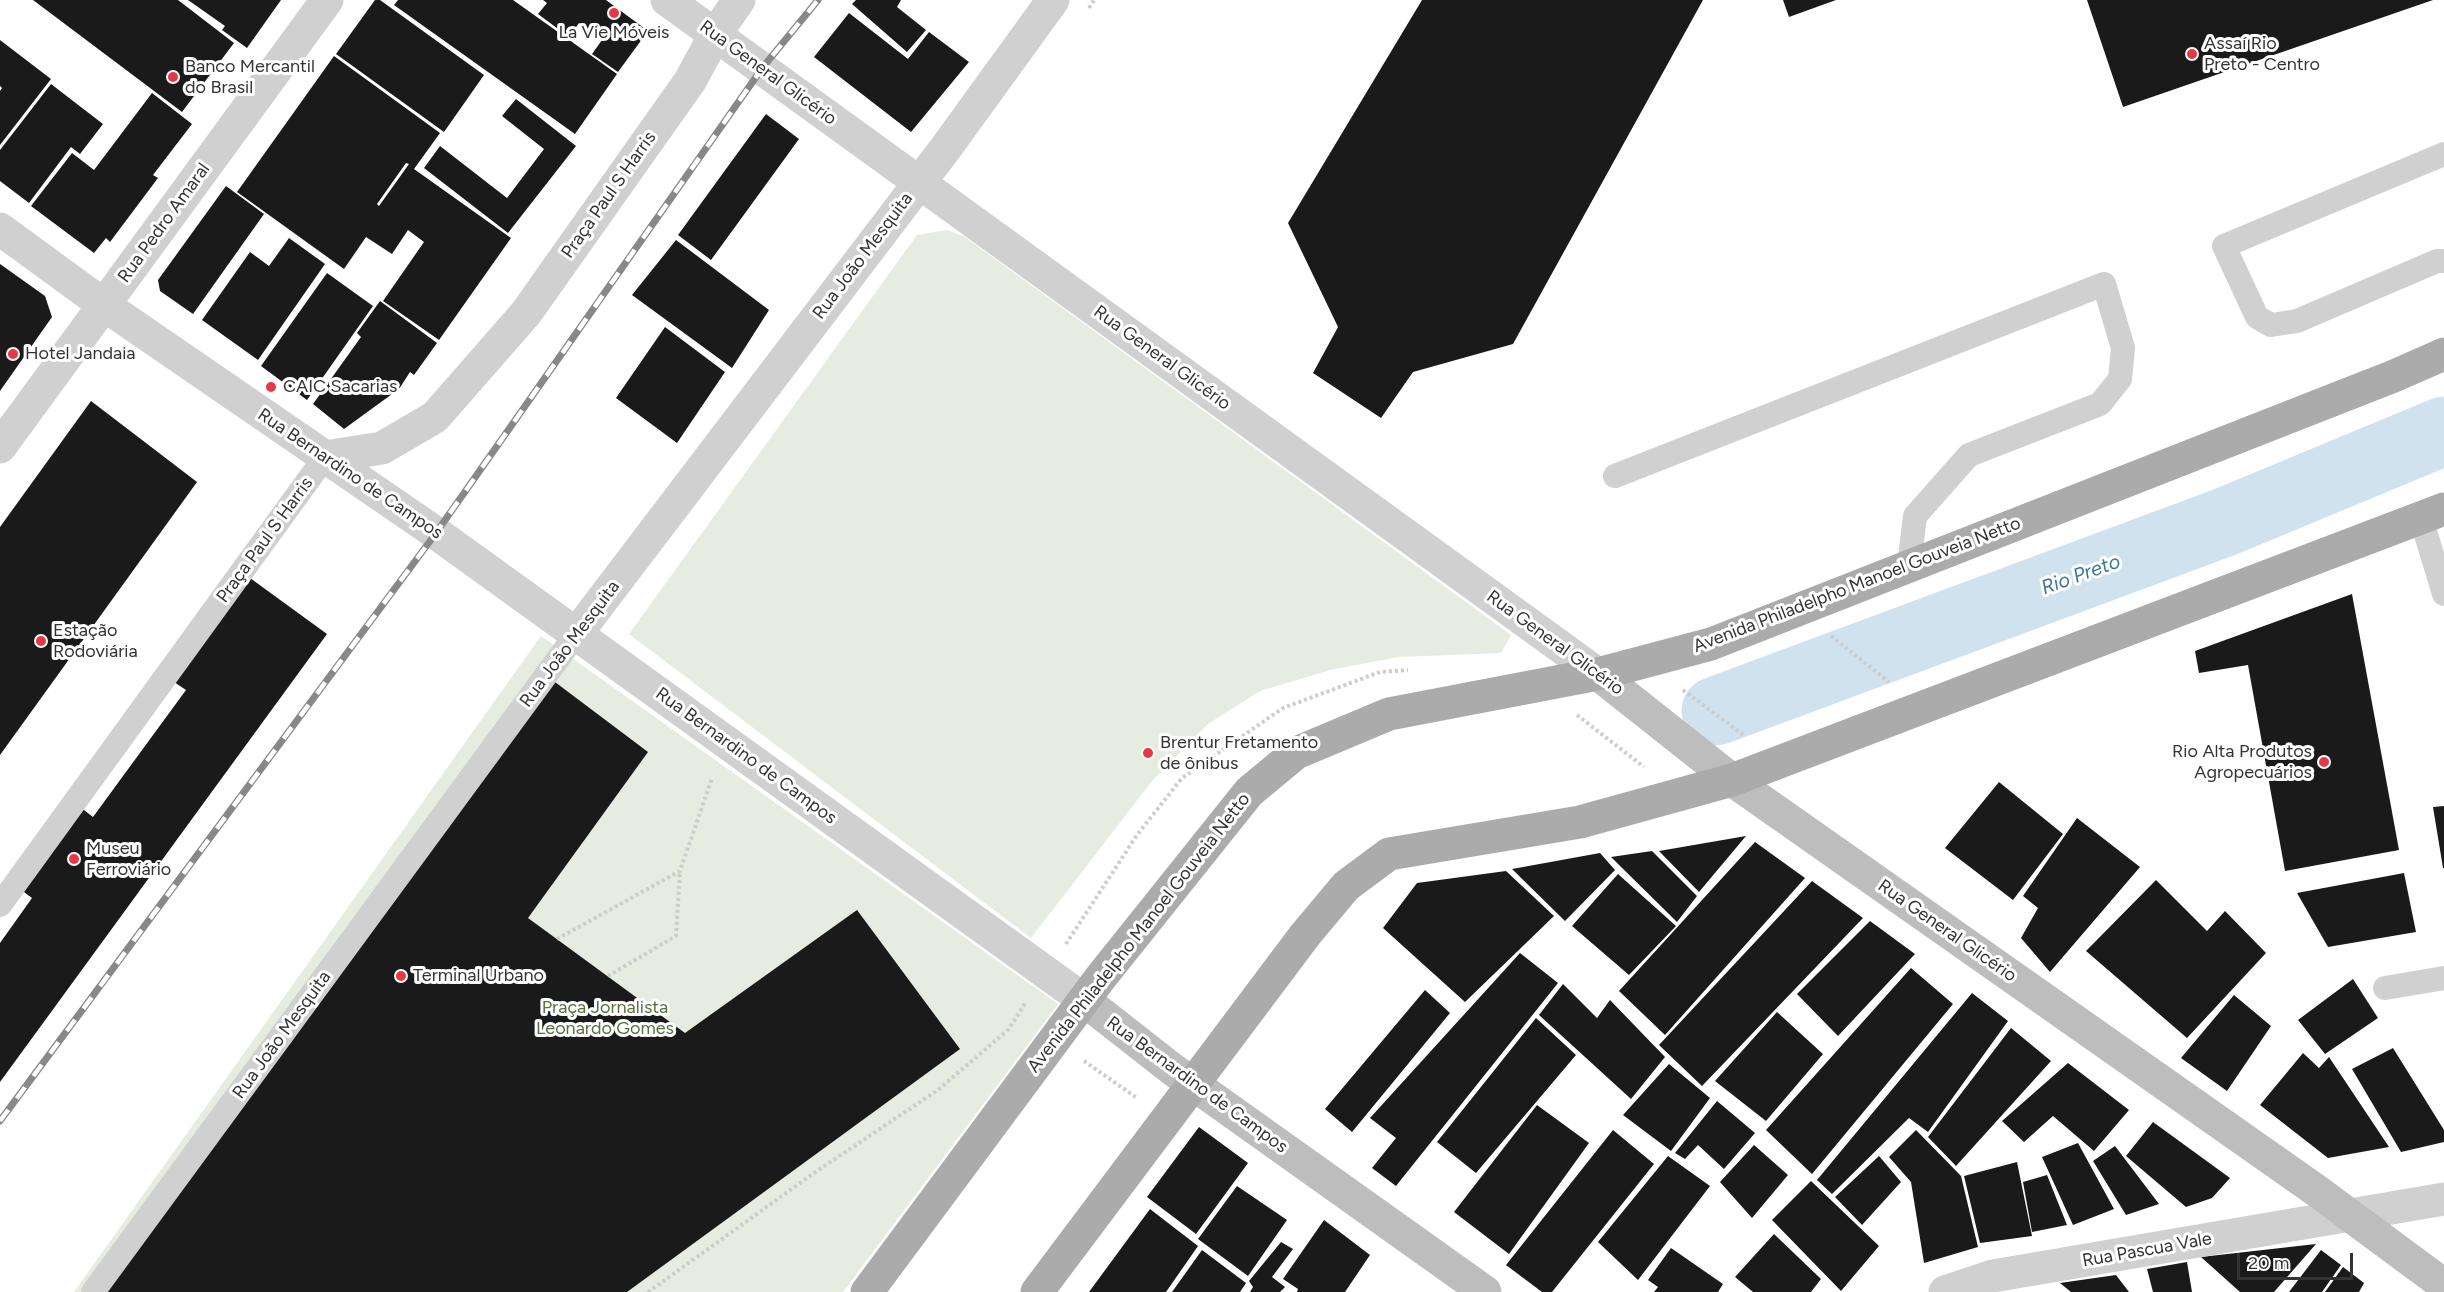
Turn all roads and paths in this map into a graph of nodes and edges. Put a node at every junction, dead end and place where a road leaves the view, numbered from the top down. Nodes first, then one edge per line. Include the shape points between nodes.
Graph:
1 (327, 0) edge
2 (667, 0) edge
3 (739, 0) edge
4 (1053, 0) edge
5 (715, 34) junction
6 (2444, 154) edge
7 (919, 183) junction
8 (0, 229) edge
9 (2444, 261) edge
10 (104, 305) junction
11 (2444, 354) edge
12 (0, 447) edge
13 (325, 457) junction
14 (1616, 476) dead end
15 (2432, 513) edge
16 (1909, 566) junction
17 (2444, 594) edge
18 (577, 633) junction
19 (1830, 635) dead end
20 (1644, 661) junction
21 (1607, 680) junction
22 (1890, 683) dead end
23 (1539, 685) junction
24 (724, 740) junction
25 (1781, 763) junction
26 (1720, 771) junction
27 (1679, 795) junction
28 (680, 871) junction
29 (0, 905) edge
30 (557, 939) dead end
31 (608, 976) dead end
32 (2444, 978) edge
33 (2385, 988) dead end
34 (1095, 1009) junction
35 (1054, 1040) junction
36 (1182, 1076) junction
37 (1166, 1119) junction
38 (2444, 1199) edge
39 (2350, 1215) junction
40 (2443, 1289) edge
41 (93, 1292) edge
42 (867, 1292) edge
43 (1037, 1292) edge
44 (1485, 1292) edge
45 (1945, 1292) edge

1 - 10 street, Rua Pedro Amaral
2 - 5 street, Rua General Glicério
3 - 5 street, Praça Paul S Harris
4 - 7 street, Rua João Mesquita
5 - 7 street, Rua General Glicério
5 - 13 street, Praça Paul S Harris via 690,81 526,313 435,417 382,448
6 - 9 lane via 2224,246 2257,316 2271,325 2297,321
7 - 18 street, Rua João Mesquita
7 - 21 street, Rua General Glicério
8 - 10 street, Rua Bernardino de Campos
10 - 12 street, Rua Pedro Amaral
10 - 13 street, Rua Bernardino de Campos
11 - 16 main road, Avenida Philadelpho Manoel Gouveia Netto
13 - 18 street, Rua Bernardino de Campos
13 - 29 lane, Praça Paul S Harris
14 - 16 lane via 2104,284 2123,348 2120,379 2100,404 1969,455 1915,516
15 - 17 lane
15 - 25 main road
16 - 20 main road, Avenida Philadelpho Manoel Gouveia Netto via 1711,644
18 - 24 street, Rua Bernardino de Campos
18 - 41 lane, Rua João Mesquita
19 - 22 path
20 - 21 main road, Avenida Philadelpho Manoel Gouveia Netto
20 - 25 path
21 - 23 main road, Avenida Philadelpho Manoel Gouveia Netto
21 - 26 main road, Rua General Glicério
23 - 27 path
23 - 34 main road, Avenida Philadelpho Manoel Gouveia Netto via 1389,714 1296,753 1249,792
24 - 28 path
24 - 34 street, Rua Bernardino de Campos
25 - 26 main road
26 - 27 main road
26 - 39 main road, Rua General Glicério
27 - 36 main road via 1580,822 1389,854 1346,886
28 - 30 path
28 - 31 path via 676,936
32 - 33 lane
34 - 35 main road, Avenida Philadelpho Manoel Gouveia Netto
34 - 36 main road, Rua Bernardino de Campos
35 - 37 path
35 - 42 main road, Avenida Philadelpho Manoel Gouveia Netto
36 - 37 main road
36 - 44 main road, Rua Bernardino de Campos
37 - 43 main road
38 - 39 street, Rua Pascua Vale
39 - 40 main road, Rua General Glicério
39 - 45 street, Rua Pascua Vale via 1993,1276

